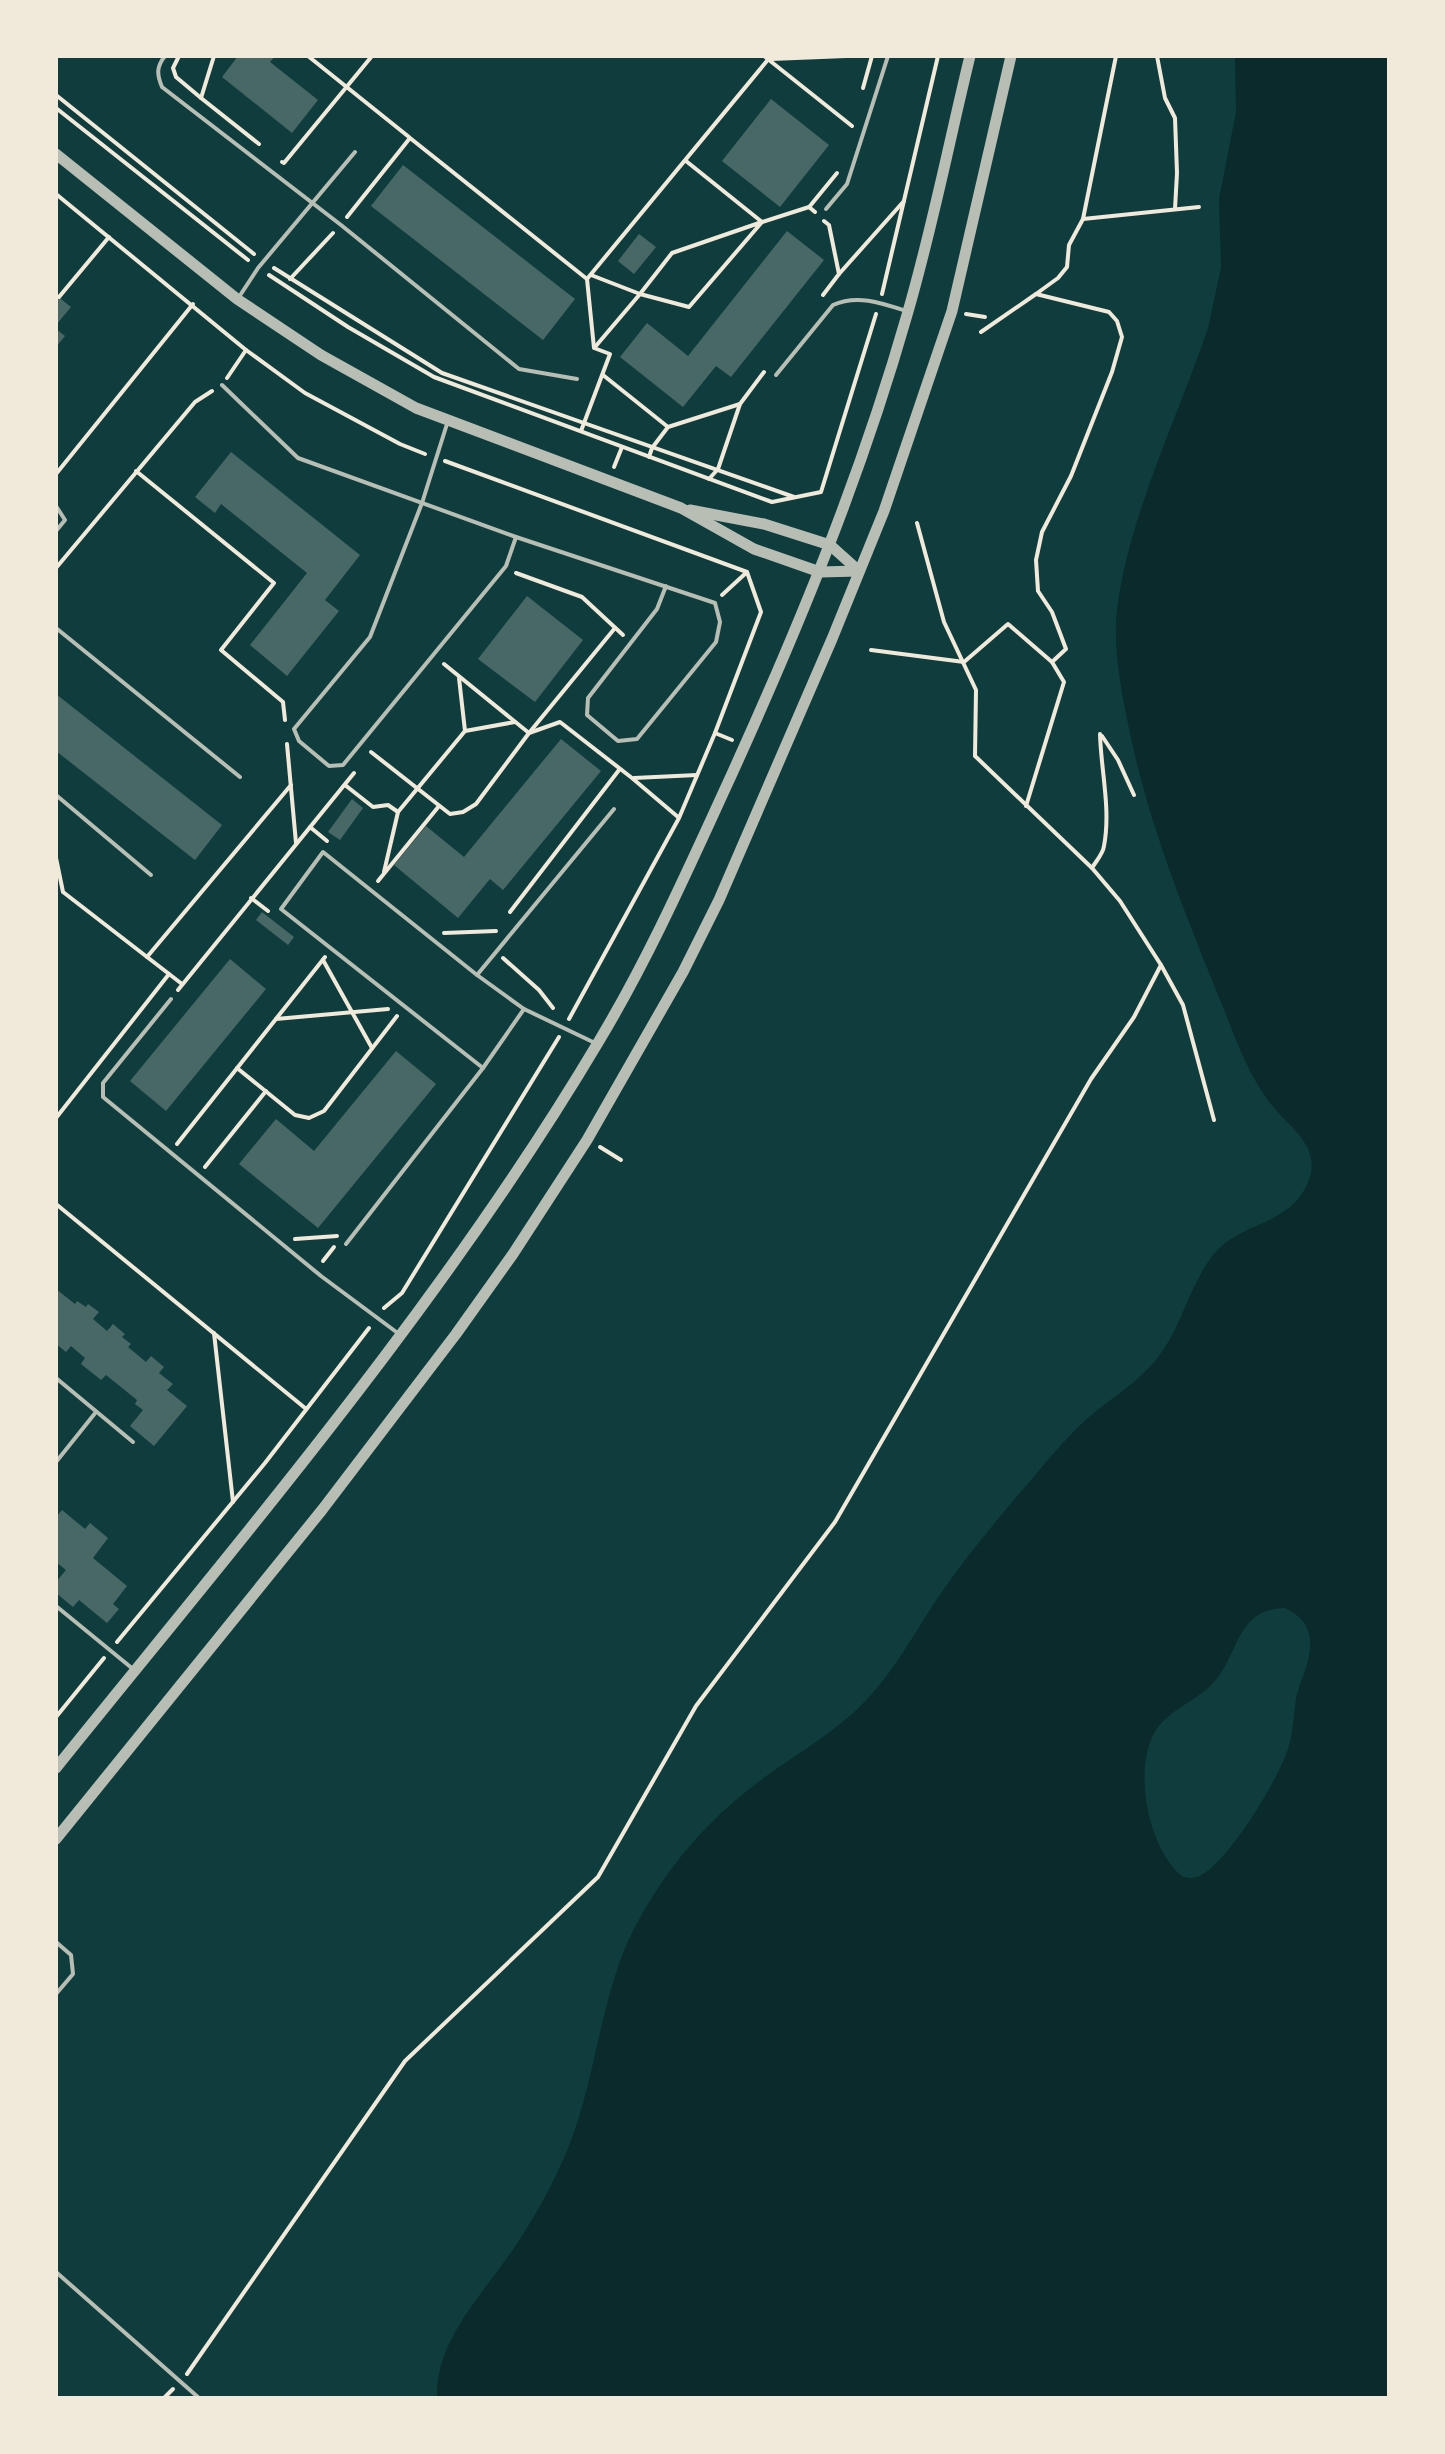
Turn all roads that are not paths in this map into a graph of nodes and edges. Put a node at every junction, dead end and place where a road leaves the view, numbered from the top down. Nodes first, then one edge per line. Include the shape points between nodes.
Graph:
1 (165, 56) edge
2 (888, 56) edge
3 (970, 56) edge
4 (1011, 56) edge
5 (355, 152) dead end
6 (56, 154) edge
7 (313, 204) junction
8 (826, 209) dead end
9 (237, 299) junction
10 (908, 312) junction
11 (776, 375) dead end
12 (577, 379) dead end
13 (222, 385) road end
14 (449, 420) junction
15 (422, 503) junction
16 (56, 506) edge
17 (681, 508) junction
18 (56, 531) edge
19 (516, 537) junction
20 (830, 545) junction
21 (859, 571) junction
22 (820, 572) junction
23 (666, 586) junction
24 (56, 628) edge
25 (240, 777) dead end
26 (56, 795) edge
27 (614, 809) dead end
28 (151, 875) dead end
29 (477, 975) junction
30 (171, 999) road end
31 (524, 1009) junction
32 (597, 1044) junction
33 (483, 1068) junction
34 (346, 1244) dead end
35 (401, 1336) junction
36 (56, 1378) edge
37 (96, 1412) junction
38 (133, 1442) dead end
39 (56, 1462) edge
40 (56, 1606) edge
41 (134, 1671) junction
42 (56, 1768) edge
43 (56, 1839) edge
44 (56, 1942) edge
45 (56, 1994) edge
46 (56, 2272) edge
47 (199, 2398) edge

1 - 7 lane via 158,64 162,87
2 - 8 lane via 847,184
3 - 10 street
4 - 21 street via 952,311
5 - 7 lane
6 - 9 street
7 - 9 lane
7 - 12 lane via 519,369
9 - 14 street via 321,355 416,408
10 - 11 lane via 879,302 846,299 833,305
10 - 20 street
13 - 15 lane via 298,458
14 - 15 lane
14 - 17 street
15 - 19 lane
15 - 19 lane via 370,637 294,729 299,741 329,766 343,765 506,566
16 - 18 lane via 65,520
17 - 20 street via 764,524
17 - 22 street via 754,549
19 - 23 lane
20 - 21 street
20 - 22 street
21 - 22 street
21 - 43 street via 719,900 587,1140 456,1334 322,1510
22 - 32 street via 695,855
23 - 23 lane via 657,609 588,698 587,715 618,741 637,739 716,642 720,622 715,603
24 - 25 lane
26 - 28 lane
27 - 29 lane
29 - 31 lane
29 - 33 lane via 323,852 281,909
30 - 35 lane via 103,1083 103,1097
31 - 32 lane
31 - 33 lane
32 - 35 street via 506,1189
33 - 34 lane
35 - 41 street
36 - 37 lane
37 - 38 lane
37 - 39 lane
40 - 41 lane
41 - 42 street
44 - 45 lane via 71,1955 73,1974
46 - 47 lane

